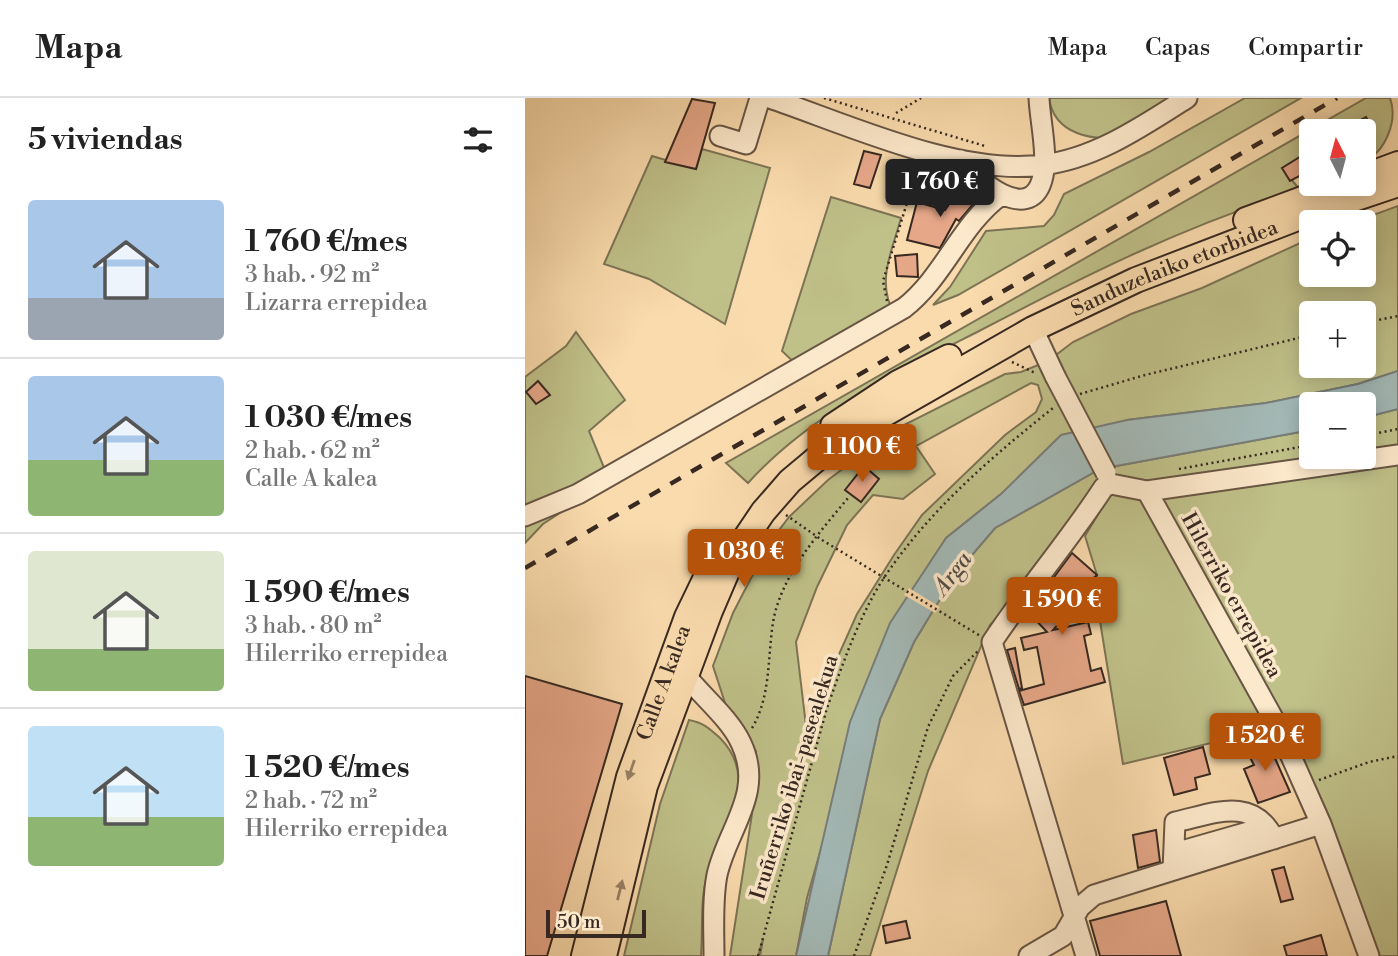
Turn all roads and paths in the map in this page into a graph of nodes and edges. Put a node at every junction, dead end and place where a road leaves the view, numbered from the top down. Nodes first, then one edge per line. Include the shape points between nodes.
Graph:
1 (760, 98) edge
2 (770, 98) edge
3 (824, 98) edge
4 (922, 98) edge
5 (1039, 98) edge
6 (1187, 98) edge
7 (896, 113) dead end
8 (720, 136) dead end
9 (986, 147) dead end
10 (923, 150) junction
11 (961, 160) junction
12 (1043, 165) junction
13 (1390, 171) edge
14 (1001, 195) junction
15 (1313, 196) edge
16 (894, 313) junction
17 (1398, 316) edge
18 (1376, 320) edge
19 (1033, 330) junction
20 (1299, 338) edge
21 (1048, 376) junction
22 (1051, 396) dead end
23 (1078, 396) dead end
24 (1061, 405) dead end
25 (1052, 409) junction
26 (1398, 429) edge
27 (1376, 433) edge
28 (1299, 447) edge
29 (1398, 455) edge
30 (1177, 470) dead end
31 (1108, 479) junction
32 (1147, 491) junction
33 (848, 498) dead end
34 (786, 515) dead end
35 (525, 516) edge
36 (817, 537) junction
37 (987, 639) junction
38 (687, 677) junction
39 (740, 740) junction
40 (1398, 756) edge
41 (1307, 791) junction
42 (1321, 824) junction
43 (1270, 833) junction
44 (1174, 862) junction
45 (1075, 917) junction
46 (584, 956) edge
47 (604, 956) edge
48 (715, 956) edge
49 (758, 956) edge
50 (854, 956) edge
51 (1029, 956) edge
52 (1086, 956) edge
53 (1369, 956) edge

1 - 8 street via 746,144
2 - 10 street
3 - 9 path
4 - 7 path
5 - 12 street
6 - 12 street via 1110,143
10 - 11 street
10 - 16 path via 883,281
11 - 12 street via 1012,167
11 - 14 street via 972,175
12 - 14 street via 1042,180 1032,194 1021,198
13 - 19 main road, Sanduzelaiko etorbidea via 1324,209 1136,281
14 - 16 street via 970,225 919,296
15 - 19 main road, Sanduzelaiko etorbidea via 1156,258
16 - 35 street via 590,488
17 - 18 path
19 - 21 street
19 - 21 path via 1010,360
19 - 38 main road, Calle A kalea via 839,440 790,481 733,555
19 -> 46 main road, Calle A kalea via 898,383 844,417 775,474 722,544 687,617 629,777
20 - 23 path
21 - 31 street, bridge
22 - 25 path
24 - 25 path, Iruñerriko ibai-pasealekua
25 - 49 path, Iruñerriko ibai-pasealekua via 982,467 928,522 880,584 827,708
26 - 27 path
28 - 30 path
29 - 32 street, Hilerriko errepidea
31 - 32 street, Hilerriko errepidea
31 - 37 street via 1076,530
32 - 41 street, Hilerriko errepidea via 1278,727
33 - 36 path
34 - 36 path
36 - 37 path, bridge
36 - 39 path via 787,581 774,616 758,717
37 - 45 street
37 - 50 path via 953,676 928,727 887,866
38 - 39 street
47 -> 38 main road, Calle A kalea via 646,786
39 - 48 street via 751,780 718,873
40 - 41 path via 1315,782
41 - 42 street, Hilerriko errepidea
42 - 43 street
42 - 53 street, Hilerriko errepidea
43 - 44 street
43 - 44 street via 1261,819 1244,810 1175,822
44 - 45 street via 1094,895
45 - 51 street via 1063,936
45 - 52 street

